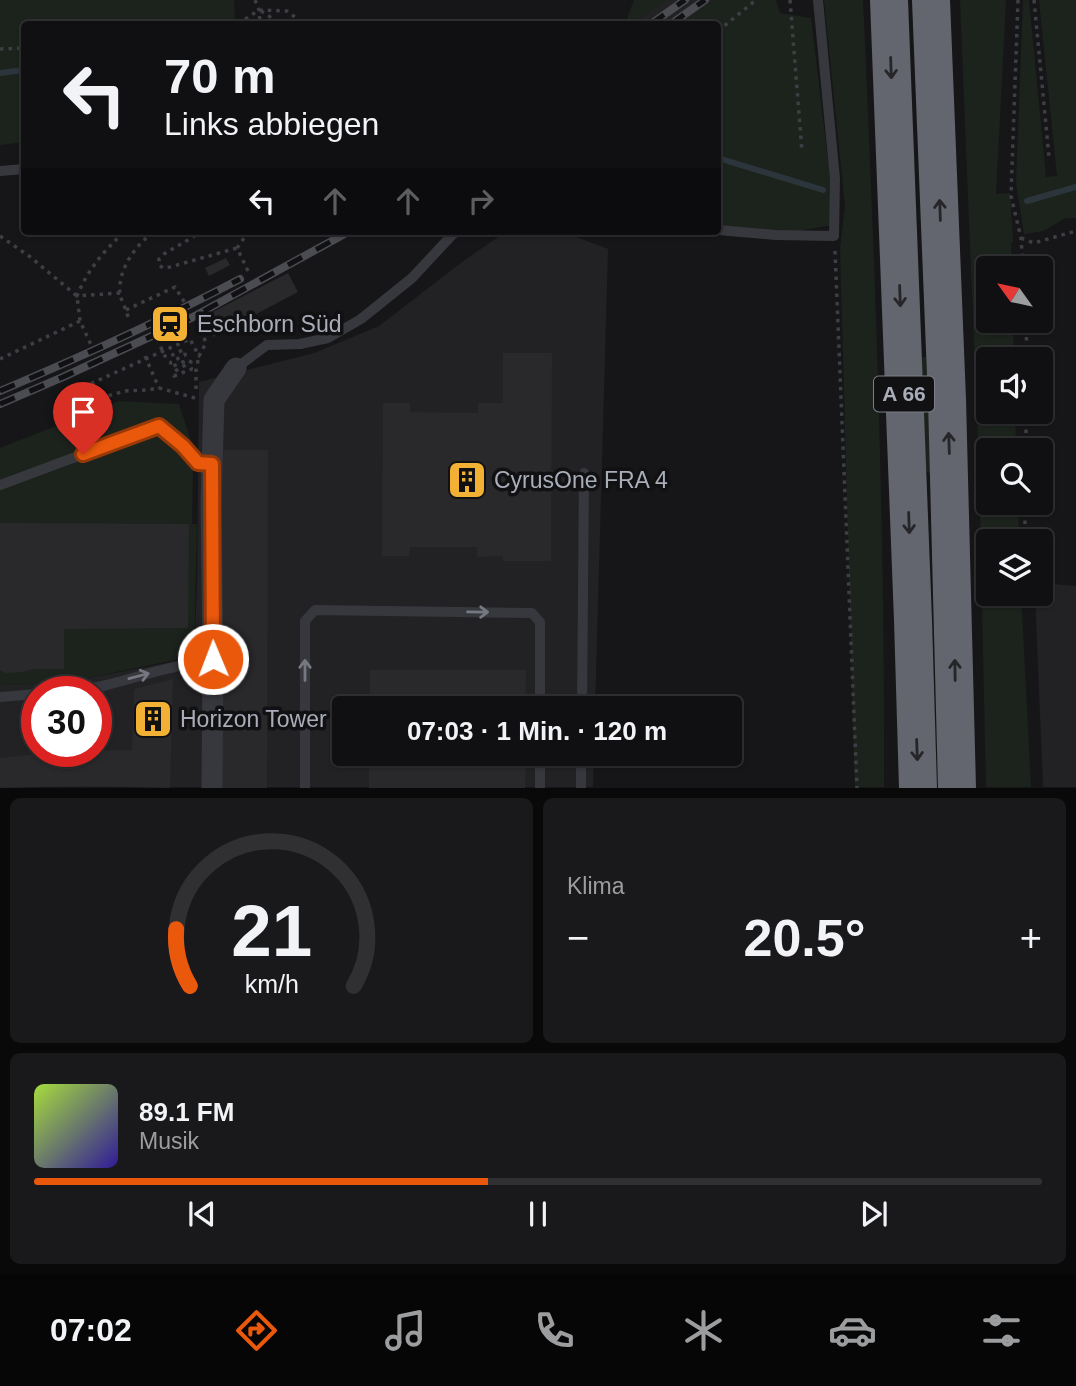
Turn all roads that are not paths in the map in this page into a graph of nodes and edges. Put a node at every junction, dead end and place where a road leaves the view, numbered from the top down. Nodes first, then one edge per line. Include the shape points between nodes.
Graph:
1 (818, 0) edge
2 (889, 0) edge
3 (931, 0) edge
4 (21, 169) edge
5 (0, 171) edge
6 (721, 230) edge
7 (452, 235) edge
8 (236, 368) joint
9 (212, 464) junction
10 (584, 473) dead end
11 (0, 485) edge
12 (213, 659) junction
13 (112, 684) edge
14 (21, 695) edge
15 (540, 696) edge
16 (582, 696) edge
17 (0, 697) edge
18 (540, 766) edge
19 (581, 766) edge
20 (212, 788) edge
21 (305, 788) edge
22 (540, 788) edge
23 (581, 788) edge
24 (918, 788) edge
25 (957, 788) edge

1 - 6 lane via 835,179 834,236
2 -> 24 highway, A 66
25 -> 3 highway, A 66
4 - 5 lane
7 - 8 lane via 412,278 361,319 328,338 267,345
8 - 9 street via 205,399
9 - 11 lane via 198,463 159,426
9 - 12 street
10 - 16 lane
13 -> 12 lane
12 - 20 street
14 - 17 lane
21 -> 15 lane via 305,621 315,610 532,613 540,622
18 - 22 lane
19 - 23 lane

